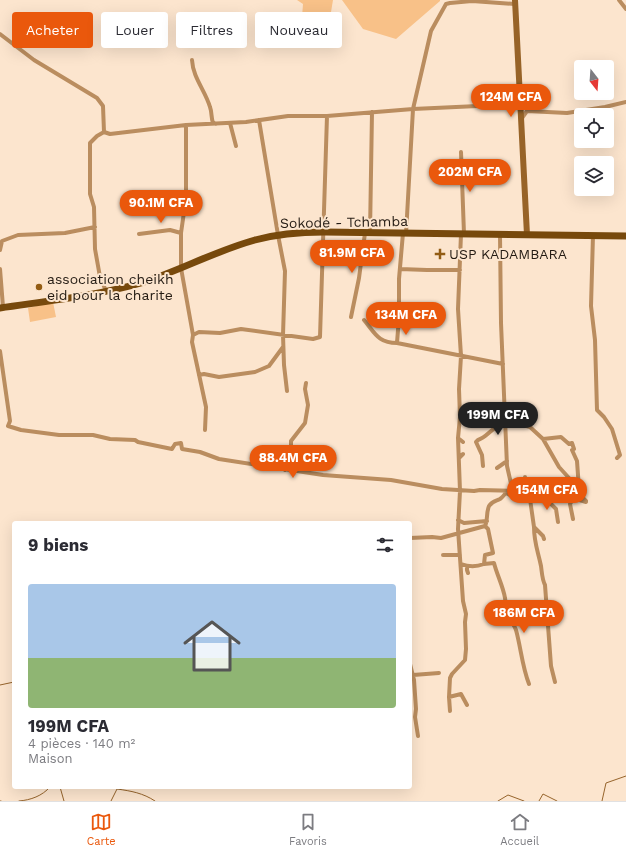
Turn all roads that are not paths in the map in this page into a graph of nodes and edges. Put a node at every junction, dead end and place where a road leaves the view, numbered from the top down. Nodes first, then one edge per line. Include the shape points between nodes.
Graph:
1 (620, 0) edge
2 (515, 2) edge
3 (626, 9) edge
4 (0, 34) edge
5 (192, 60) dead end
6 (626, 102) edge
7 (521, 104) junction
8 (413, 109) junction
9 (372, 112) junction
10 (327, 116) junction
11 (259, 120) junction
12 (520, 121) junction
13 (230, 123) junction
14 (216, 124) junction
15 (186, 126) junction
16 (104, 132) junction
17 (236, 146) dead end
18 (461, 152) dead end
19 (95, 227) junction
20 (324, 232) junction
21 (181, 233) junction
22 (368, 233) junction
23 (404, 233) junction
24 (139, 234) dead end
25 (462, 234) junction
26 (278, 235) junction
27 (500, 235) junction
28 (527, 235) junction
29 (593, 235) junction
30 (626, 236) edge
31 (0, 250) edge
32 (180, 268) junction
33 (0, 269) edge
34 (400, 269) junction
35 (460, 270) junction
36 (106, 292) junction
37 (2, 307) edge
38 (351, 317) dead end
39 (364, 320) dead end
40 (193, 335) junction
41 (283, 335) junction
42 (397, 344) junction
43 (283, 346) junction
44 (0, 351) edge
45 (461, 356) junction
46 (503, 364) junction
47 (199, 375) junction
48 (306, 383) dead end
49 (287, 391) dead end
50 (506, 411) junction
51 (460, 417) junction
52 (481, 421) dead end
53 (506, 421) junction
54 (205, 430) dead end
55 (458, 438) junction
56 (543, 439) junction
57 (463, 442) dead end
58 (464, 454) dead end
59 (458, 458) junction
60 (617, 458) dead end
61 (507, 461) junction
62 (483, 466) dead end
63 (497, 468) dead end
64 (285, 470) junction
65 (525, 477) dead end
66 (579, 489) junction
67 (460, 491) junction
68 (507, 491) junction
69 (516, 491) junction
70 (526, 494) junction
71 (512, 496) dead end
72 (544, 496) junction
73 (573, 498) junction
74 (573, 519) dead end
75 (458, 520) junction
76 (558, 522) dead end
77 (486, 524) junction
78 (534, 527) junction
79 (458, 534) junction
80 (412, 538) edge
81 (544, 539) dead end
82 (492, 553) junction
83 (443, 555) dead end
84 (460, 555) junction
85 (494, 563) junction
86 (461, 564) junction
87 (484, 564) junction
88 (467, 566) junction
89 (468, 573) dead end
90 (412, 671) edge
91 (439, 673) dead end
92 (413, 674) junction
93 (555, 682) dead end
94 (529, 684) dead end
95 (449, 696) junction
96 (466, 706) dead end
97 (450, 711) dead end
98 (418, 736) dead end

1 - 3 street
2 - 7 main road
2 - 8 street via 472,1 446,4 431,31
4 - 16 street via 34,60 97,98 103,106
5 - 14 street via 196,79 210,107 213,123
6 - 12 street via 567,113 527,110
7 - 8 street
7 - 12 main road
8 - 9 street
8 - 23 street
9 - 10 street
9 - 22 street
10 - 11 street via 288,116
10 - 20 street
11 - 13 street
11 - 26 street
12 - 28 main road
13 - 14 street
13 - 17 street
14 - 15 street
15 - 16 street via 110,134
15 - 21 street via 186,198
16 - 19 street via 90,143 90,194 94,207
18 - 25 street
19 - 31 street via 65,233 18,235 2,241
19 - 36 street via 95,249 100,277
20 - 22 main road, Sokodé - Tchamba
20 - 26 main road, Sokodé - Tchamba
20 - 41 street via 320,337 313,339
21 - 24 street via 170,230
21 - 32 street
22 - 23 main road, Sokodé - Tchamba
22 - 38 street
23 - 25 main road, Sokodé - Tchamba
23 - 34 street
25 - 27 main road, Sokodé - Tchamba
25 - 35 street
26 - 32 main road, Sokodé - Tchamba via 240,244
26 - 41 street via 285,271
27 - 28 main road, Sokodé - Tchamba
27 - 46 street
28 - 29 main road, Sokodé - Tchamba
29 - 30 main road, Sokodé - Tchamba
29 - 60 street via 591,306 595,340 597,410 612,430 620,455
32 - 36 main road, Sokodé - Tchamba
32 - 40 street
33 - 37 street
34 - 35 street
34 - 42 street
35 - 45 street via 458,309
36 - 37 main road, Sokodé - Tchamba
39 - 42 street via 377,337 384,342
40 - 41 street via 198,332 220,333 241,329
40 - 47 street via 192,342
41 - 43 street
42 - 45 street
43 - 47 street via 269,366 255,372 224,377
43 - 49 street
44 - 64 street via 10,421 8,426 59,436 94,435 172,448 175,444 181,444 182,449 219,459
45 - 46 street
45 - 51 street
46 - 50 street
47 - 54 street via 206,407
48 - 64 street via 308,406 305,423 291,441 290,464
50 - 53 street
50 - 56 street
51 - 52 street via 478,416
51 - 55 street
53 - 61 street
53 - 62 street via 476,442 482,455
55 - 57 street
55 - 59 street
56 - 66 street via 559,467
56 - 66 street via 561,437 569,444 572,443 577,461
58 - 59 street
59 - 67 street
61 - 63 street
61 - 69 street via 510,484
64 - 67 street via 391,480
65 - 70 street
66 - 73 street
66 - 73 street via 586,502
67 - 68 street
67 - 75 street
68 - 69 street
68 - 71 street
68 - 77 street via 502,498 490,505
69 - 70 street
70 - 72 street
70 - 78 street via 530,500
72 - 73 street
72 - 76 street via 556,509
73 - 74 street via 570,504
75 - 77 street via 464,523
75 - 79 street
77 - 79 street
77 - 82 street
78 - 81 street
78 - 93 street via 535,546 545,586 551,666
79 - 80 street via 441,538
79 - 84 street
82 - 85 street
82 - 87 street via 485,554
83 - 84 street
84 - 86 street
85 - 87 street
85 - 94 street via 505,596 507,614 516,630 523,668
86 - 88 street
86 - 95 street via 466,614 465,660 450,678
87 - 88 street
88 - 89 street
90 - 92 street
91 - 92 street
92 - 98 street
95 - 96 street via 461,694
95 - 97 street

